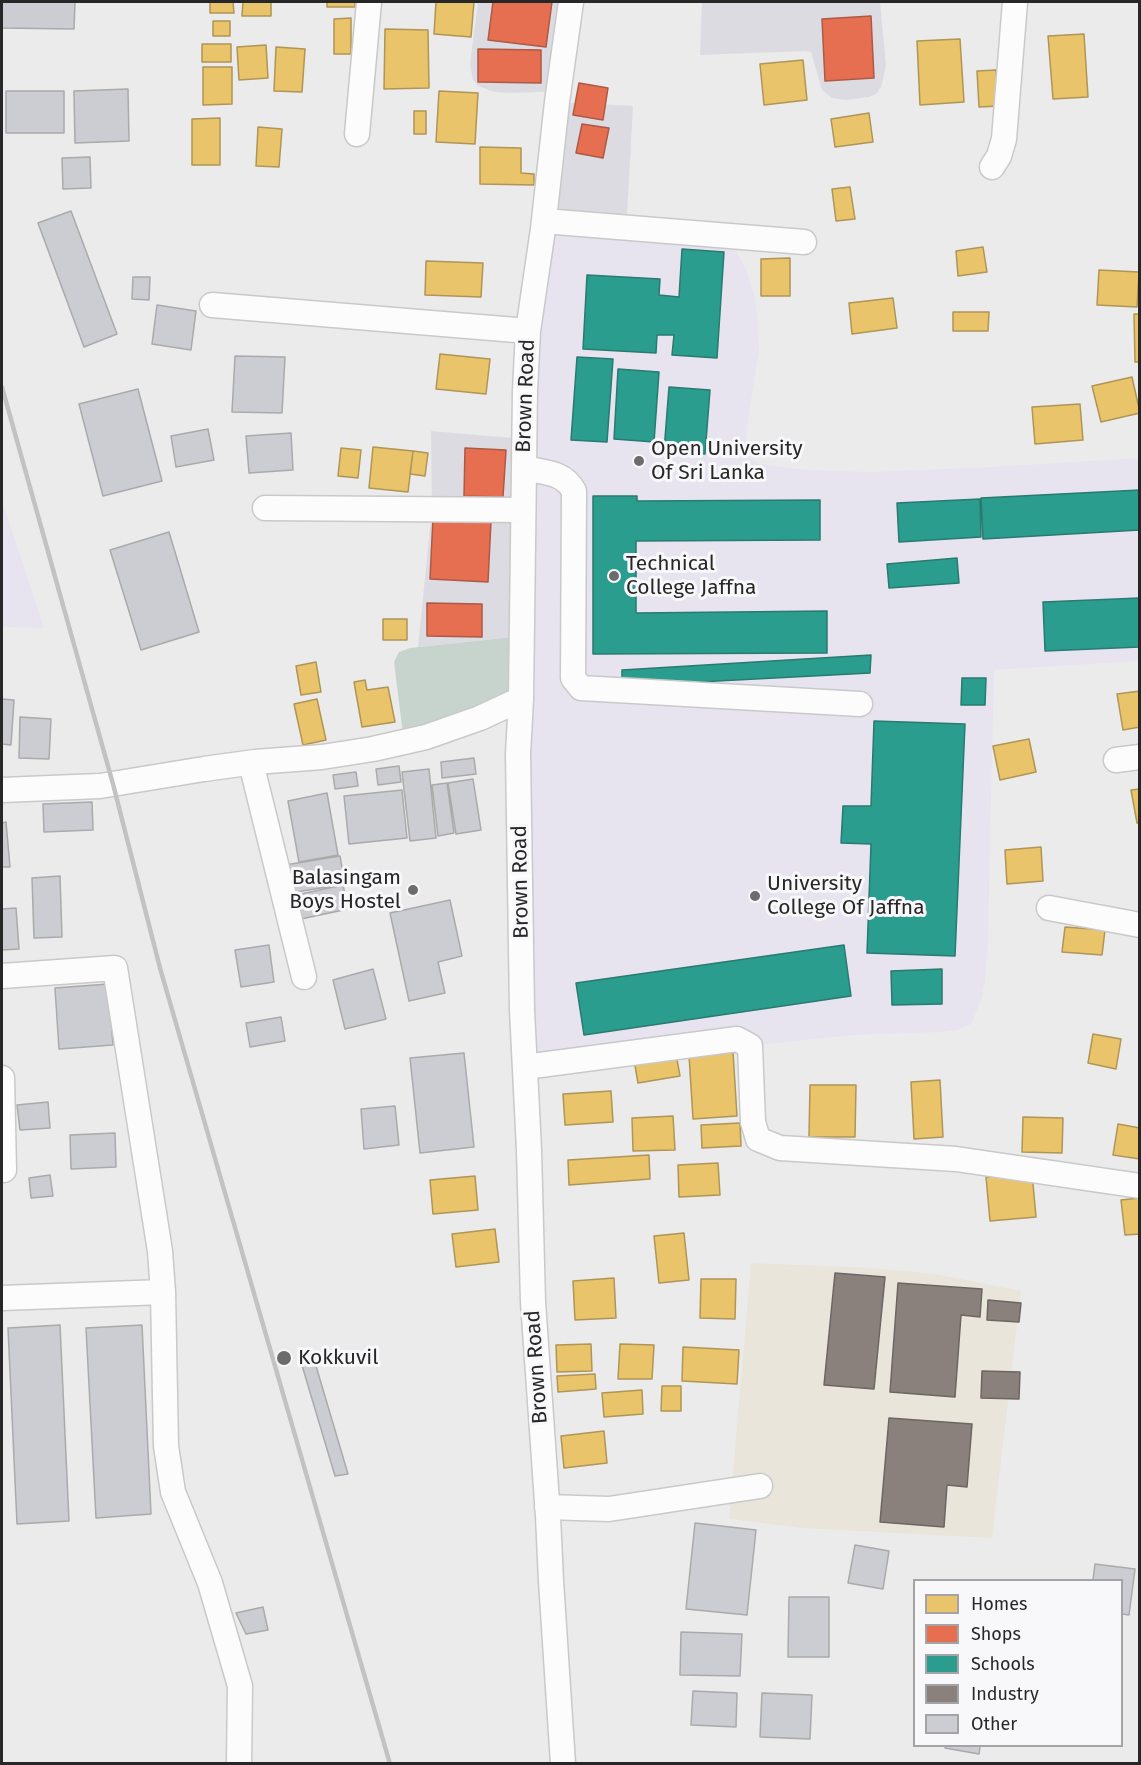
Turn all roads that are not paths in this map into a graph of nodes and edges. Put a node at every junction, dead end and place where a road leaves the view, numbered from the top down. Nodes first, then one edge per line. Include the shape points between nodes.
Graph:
1 (369, 2) edge
2 (571, 2) edge
3 (1015, 2) edge
4 (357, 134) dead end
5 (992, 167) dead end
6 (543, 221) junction
7 (804, 242) dead end
8 (212, 305) dead end
9 (528, 331) junction
10 (524, 468) junction
11 (265, 508) dead end
12 (523, 510) junction
13 (521, 699) junction
14 (860, 704) dead end
15 (251, 763) junction
16 (2, 790) edge
17 (1049, 908) dead end
18 (1140, 925) edge
19 (2, 976) edge
20 (304, 977) dead end
21 (525, 1067) junction
22 (2, 1078) edge
23 (4, 1170) dead end
24 (1140, 1186) edge
25 (163, 1292) junction
26 (2, 1298) edge
27 (760, 1486) dead end
28 (547, 1507) junction
29 (239, 1764) edge
30 (563, 1764) edge

1 - 4 street
2 - 6 street, Brown Road
3 - 5 street via 1004,139
6 - 7 street
6 - 9 street, Brown Road
8 - 9 street
9 - 10 street, Brown Road
10 - 12 street, Brown Road
10 - 14 street via 561,476 574,491 573,678 581,688
11 - 12 street
12 - 13 street, Brown Road
13 - 15 street via 426,737 322,757
13 - 21 street, Brown Road via 518,754
15 - 16 street via 100,786
15 - 20 street
17 - 18 street
19 - 25 street via 115,968 160,1251
21 - 24 street via 738,1039 750,1046 753,1122 758,1139 780,1148 956,1159
21 - 28 street, Brown Road via 532,1302
22 - 23 street
25 - 26 street
25 - 29 street via 166,1446 173,1492 210,1583 240,1686
27 - 28 street via 609,1509
28 - 30 street, Brown Road

